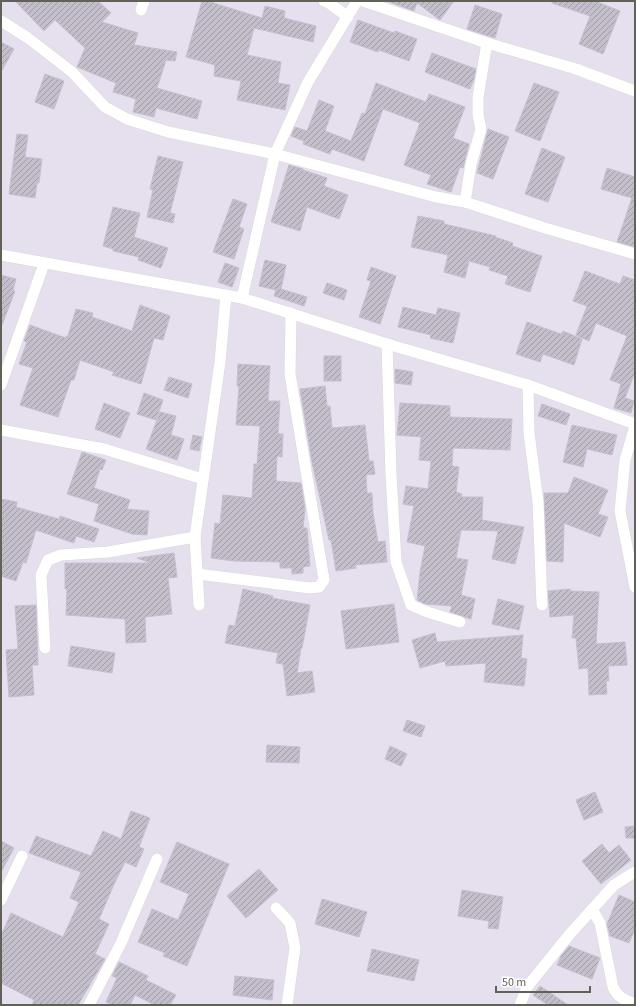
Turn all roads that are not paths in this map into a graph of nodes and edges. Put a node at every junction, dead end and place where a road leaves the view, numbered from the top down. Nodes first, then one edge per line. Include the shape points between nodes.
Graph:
1 (324, 1) edge
2 (357, 1) edge
3 (363, 1) edge
4 (348, 17) junction
5 (1, 21) edge
6 (487, 43) junction
7 (635, 90) edge
8 (275, 154) junction
9 (465, 202) junction
10 (635, 254) edge
11 (1, 255) edge
12 (44, 264) junction
13 (226, 295) junction
14 (242, 298) junction
15 (291, 313) junction
16 (387, 344) junction
17 (1, 385) edge
18 (528, 385) junction
19 (635, 425) edge
20 (1, 430) edge
21 (203, 478) junction
22 (195, 537) junction
23 (634, 572) edge
24 (198, 574) junction
25 (635, 587) edge
26 (199, 605) dead end
27 (542, 605) dead end
28 (460, 622) dead end
29 (45, 648) dead end
30 (22, 856) dead end
31 (157, 859) dead end
32 (635, 872) edge
33 (1, 900) edge
34 (276, 908) dead end
35 (592, 909) junction
36 (635, 1004) edge
37 (89, 1005) edge
38 (287, 1005) edge
39 (520, 1005) edge

1 - 4 street
2 - 4 street
3 - 6 street
4 - 8 street via 308,82
5 - 8 street via 72,72 105,107 127,118 168,132
6 - 7 street via 576,69
6 - 9 street via 478,97 481,129 471,164
8 - 9 street via 436,197
8 - 14 street
9 - 10 street
11 - 12 street
12 - 13 street
12 - 17 street
13 - 14 street
13 - 21 street via 220,362
14 - 15 street
15 - 16 street
15 - 24 street via 290,374 324,580 319,587 310,588
16 - 18 street
16 - 28 street via 396,562 412,605
18 - 19 street
18 - 27 street via 529,433 538,502
19 - 23 street via 625,460 620,511
20 - 21 street via 104,449
21 - 22 street
22 - 24 street
22 - 29 street via 108,552 60,555 48,560 41,575
23 - 25 street
24 - 26 street
30 - 33 street
31 - 37 street via 121,943
32 - 35 street via 614,886
34 - 38 street via 290,923 295,948
35 - 36 street via 600,923 616,994
35 - 39 street via 528,987

